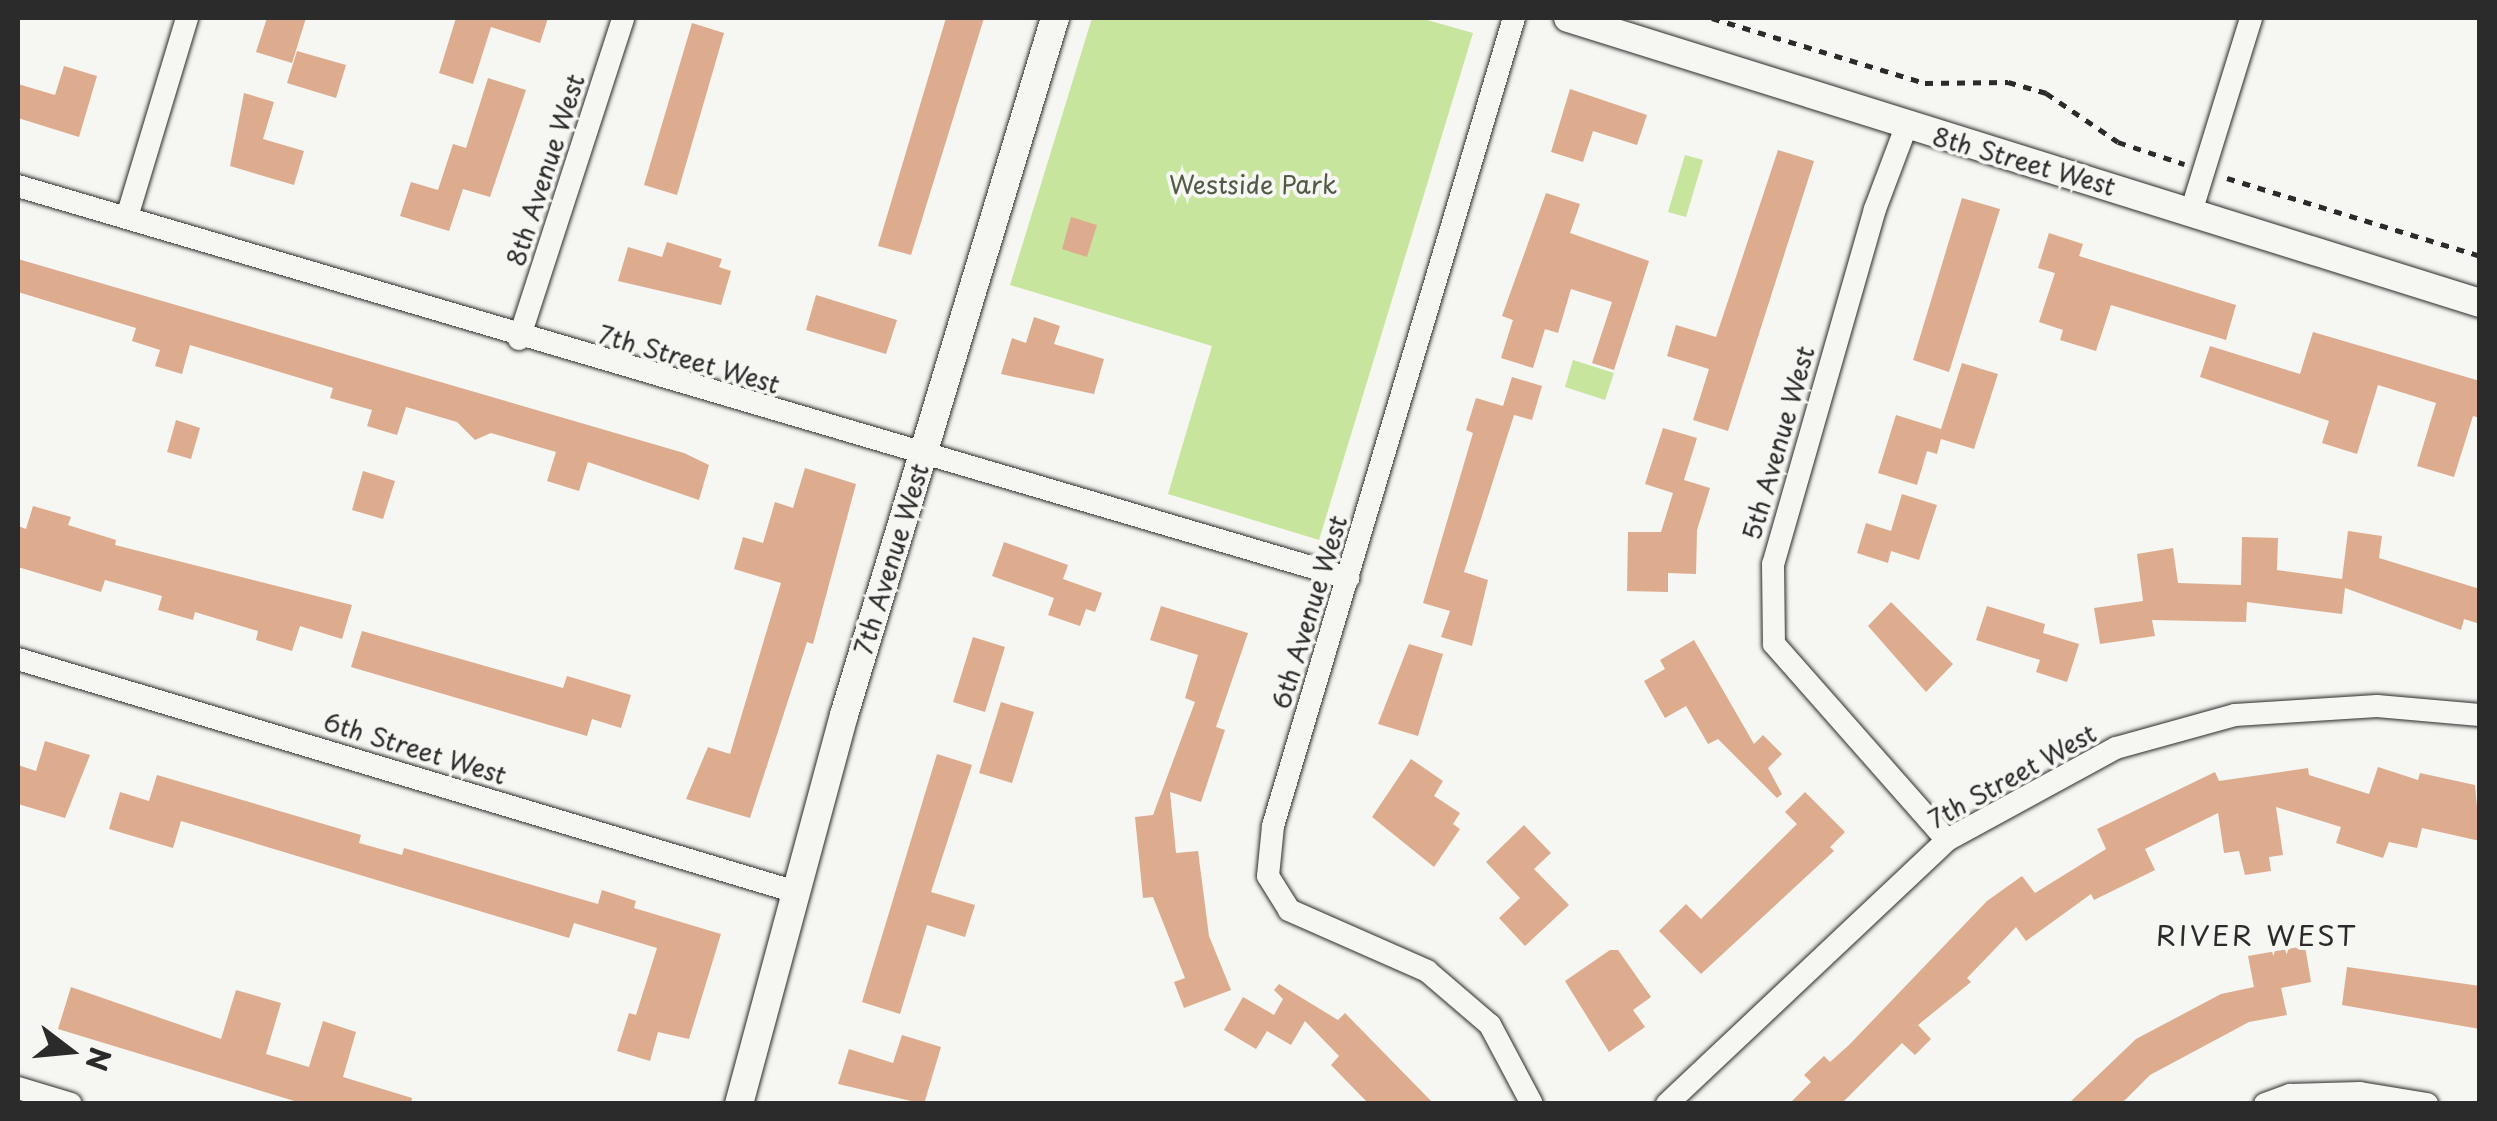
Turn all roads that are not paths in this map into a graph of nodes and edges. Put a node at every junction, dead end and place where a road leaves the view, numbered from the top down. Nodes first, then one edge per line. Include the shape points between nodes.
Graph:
1 (187, 18) edge
2 (623, 18) edge
3 (1055, 18) edge
4 (1514, 18) edge
5 (1568, 18) edge
6 (2251, 18) edge
7 (1906, 127) junction
8 (18, 186) edge
9 (2192, 209) junction
10 (127, 217) junction
11 (2480, 303) edge
12 (518, 338) junction
13 (922, 455) junction
14 (1348, 578) junction
15 (18, 659) edge
16 (2480, 714) edge
17 (1947, 840) junction
18 (796, 892) junction
19 (18, 1088) edge
20 (71, 1104) edge
21 (739, 1104) edge
22 (1532, 1104) edge
23 (1666, 1104) edge
24 (2265, 1104) edge
25 (2427, 1104) edge

1 - 10 street
2 - 12 street, 8th Avenue West
3 - 13 street, 7th Avenue West
4 - 14 street, 6th Avenue West
5 - 7 street, 8th Street West
6 - 9 street
7 - 9 street, 8th Street West
7 - 17 street, 5th Avenue West via 1875,209 1773,564 1774,644
8 - 10 street, 7th Street West
9 - 11 street, 8th Street West
10 - 12 street, 7th Street West
12 - 13 street, 7th Street West
13 - 14 street, 7th Street West
13 - 18 street, 7th Avenue West
14 - 22 street, 6th Avenue West via 1273,826 1268,876 1290,910 1427,971 1478,1014
15 - 18 street, 6th Street West
16 - 17 street, 7th Street West via 2377,706 2236,716 2116,748
17 - 23 street, 7th Street West
18 - 21 street, 7th Avenue West
19 - 20 street
24 - 25 street via 2290,1095 2360,1093

